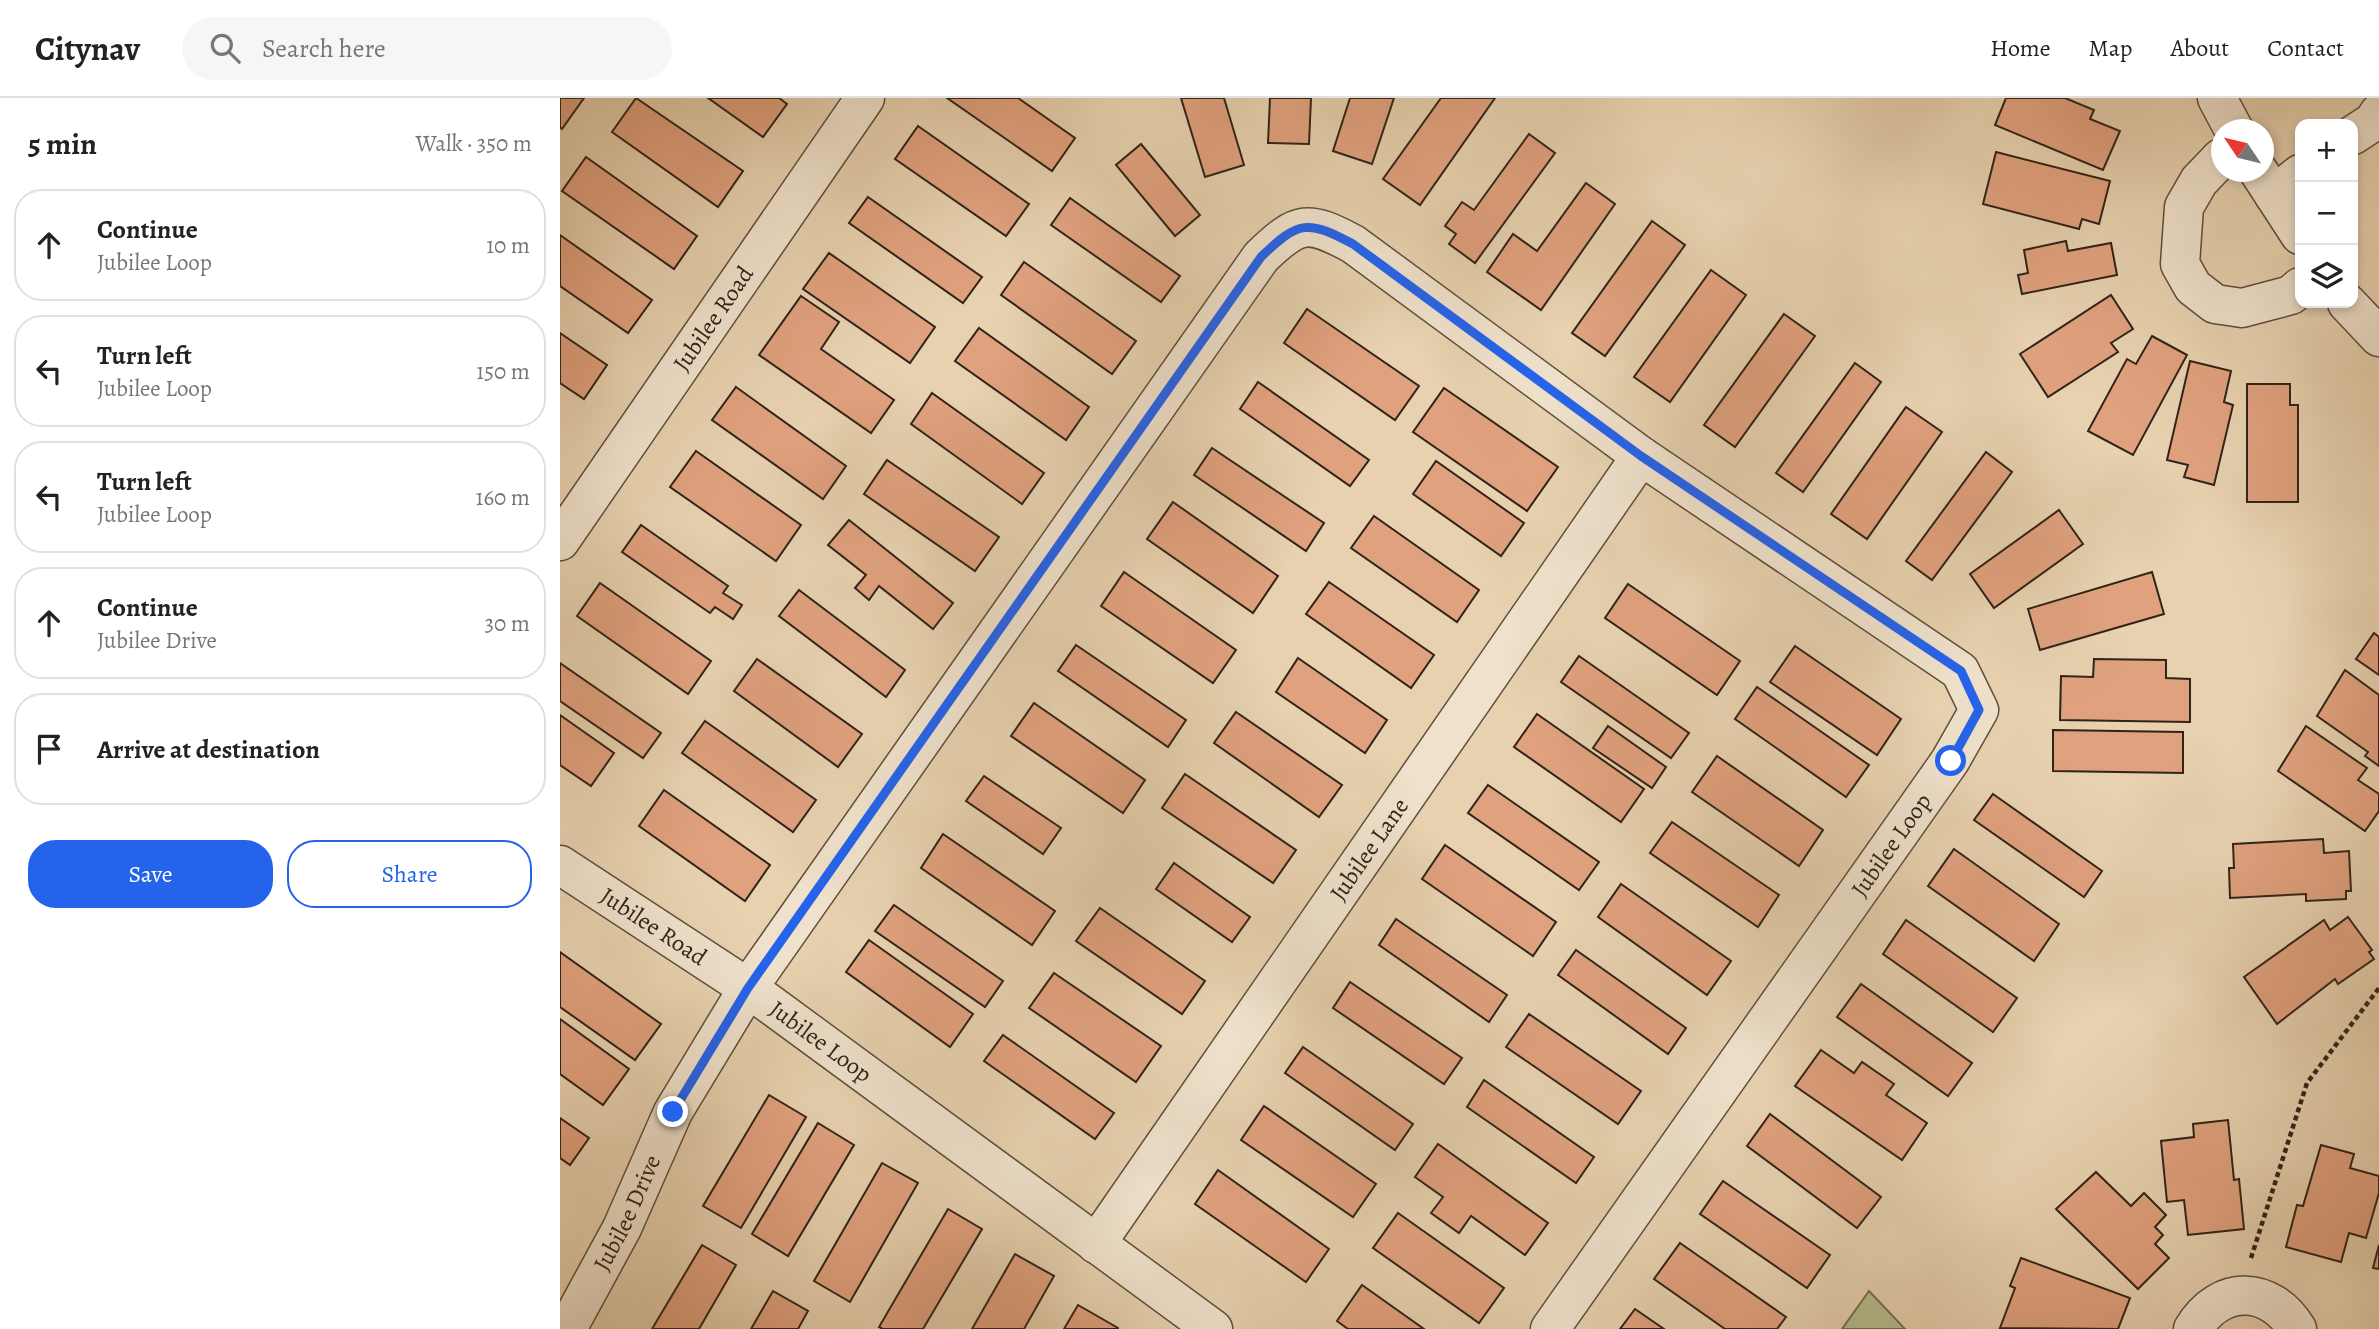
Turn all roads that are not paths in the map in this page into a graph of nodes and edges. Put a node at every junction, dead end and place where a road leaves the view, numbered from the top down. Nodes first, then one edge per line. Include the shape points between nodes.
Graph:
1 (865, 98) edge
2 (2217, 98) edge
3 (2379, 113) edge
4 (2228, 119) edge
5 (2358, 132) edge
6 (2211, 168) edge
7 (2278, 180) edge
8 (2295, 222) edge
9 (2295, 291) edge
10 (2352, 308) edge
11 (2379, 337) edge
12 (1641, 456) junction
13 (560, 541) edge
14 (560, 865) edge
15 (748, 988) junction
16 (1096, 1244) junction
17 (567, 1329) edge
18 (1213, 1329) edge
19 (1550, 1329) edge
20 (2193, 1329) edge
21 (2297, 1329) edge

1 - 13 street, Jubilee Road
2 - 4 street
3 - 5 street
6 - 9 street via 2184,207 2179,264 2193,287 2215,304 2242,308
7 - 8 street
10 - 11 street
12 - 15 street, Jubilee Loop via 1353,244 1320,226 1288,231 1261,257
12 - 16 street, Jubilee Lane
12 - 19 street, Jubilee Loop via 1961,671 1979,710 1951,761
14 - 15 street, Jubilee Road
15 - 16 street, Jubilee Loop
15 - 17 street, Jubilee Drive via 673,1112 622,1228
16 - 18 street, Jubilee Loop
20 - 21 street via 2205,1312 2239,1295 2274,1303

